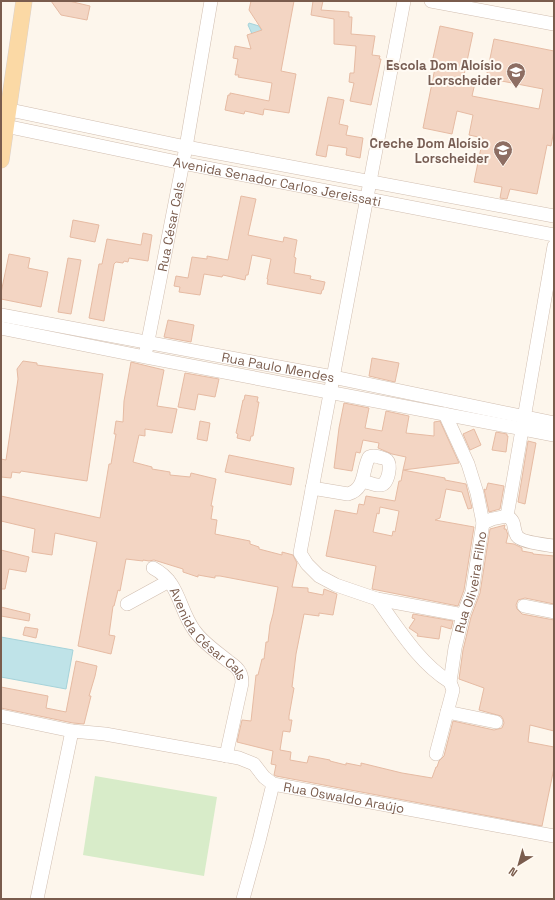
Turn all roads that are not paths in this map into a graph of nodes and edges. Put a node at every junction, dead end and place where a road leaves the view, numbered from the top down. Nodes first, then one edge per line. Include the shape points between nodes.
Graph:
1 (14, 1) edge
2 (24, 1) edge
3 (211, 1) edge
4 (404, 1) edge
5 (431, 1) edge
6 (554, 24) edge
7 (1, 92) edge
8 (5, 109) edge
9 (3, 125) edge
10 (186, 147) junction
11 (1, 160) edge
12 (182, 163) junction
13 (369, 181) junction
14 (366, 199) junction
15 (554, 216) edge
16 (554, 235) edge
17 (554, 246) edge
18 (1, 315) edge
19 (44, 322) junction
20 (1, 328) edge
21 (41, 336) junction
22 (148, 343) junction
23 (145, 357) junction
24 (333, 377) junction
25 (330, 393) junction
26 (397, 398) junction
27 (445, 414) junction
28 (486, 415) junction
29 (523, 422) junction
30 (554, 423) edge
31 (554, 435) edge
32 (362, 480) dead end
33 (312, 488) junction
34 (507, 516) junction
35 (483, 523) junction
36 (554, 546) edge
37 (153, 568) dead end
38 (169, 581) junction
39 (377, 599) junction
40 (126, 604) dead end
41 (524, 606) dead end
42 (554, 612) edge
43 (463, 615) junction
44 (450, 682) junction
45 (447, 712) junction
46 (1, 716) edge
47 (496, 722) dead end
48 (72, 731) junction
49 (436, 754) dead end
50 (226, 756) junction
51 (273, 784) junction
52 (554, 836) edge
53 (38, 899) edge
54 (243, 899) edge

1 - 7 main road
2 - 8 main road
3 - 10 street, Rua César Cals
4 - 13 street
5 - 6 street
8 - 9 main road
8 - 10 street, Avenida Senador Carlos Jereissati
9 - 11 main road
9 - 12 street, Avenida Senador Carlos Jereissati
10 - 12 street, Rua César Cals
10 - 13 street, Avenida Senador Carlos Jereissati
12 - 14 street, Avenida Senador Carlos Jereissati
12 - 22 street, Rua César Cals
13 - 14 street
13 - 15 street, Avenida Senador Carlos Jereissati
14 - 16 street, Avenida Senador Carlos Jereissati
14 - 24 street
17 - 29 street
18 - 19 street, Rua Paulo Mendes
19 - 21 street
19 - 22 street, Rua Paulo Mendes
20 - 21 street, Rua Paulo Mendes
21 - 23 street, Rua Paulo Mendes
22 - 23 street, Rua César Cals
22 - 24 street, Rua Paulo Mendes
23 - 25 street, Rua Paulo Mendes
24 - 25 street
24 - 26 street, Rua Paulo Mendes
25 - 26 street, Rua Paulo Mendes
25 - 33 street
26 - 27 street, Rua Paulo Mendes
26 - 28 street, Rua Paulo Mendes
27 - 28 street, Rua Paulo Mendes
27 - 35 street, Rua Oliveira Filho via 468,464
28 - 29 street, Rua Paulo Mendes
29 - 30 street, Rua Paulo Mendes
29 - 31 street, Rua Paulo Mendes
29 - 34 street
32 - 33 street via 353,493 348,494
33 - 39 street via 300,553 319,576
34 - 35 street
34 - 36 street via 512,519 519,538
35 - 43 street, Rua Oliveira Filho via 472,592
37 - 38 street, Avenida César Cals
38 - 40 street
38 - 50 street, Avenida César Cals via 177,592 194,631 242,675
39 - 43 street
39 - 44 street via 418,653 438,675
41 - 42 street
43 - 44 street, Rua Oliveira Filho
44 - 45 street, Rua Oliveira Filho via 453,690
45 - 47 street
45 - 49 street, Rua Oliveira Filho
46 - 48 street, Rua Oswaldo Araújo
48 - 50 street, Rua Oswaldo Araújo via 105,734
48 - 53 street
50 - 51 street, Rua Oswaldo Araújo via 254,764
51 - 52 street, Rua Oswaldo Araújo
51 - 54 street

